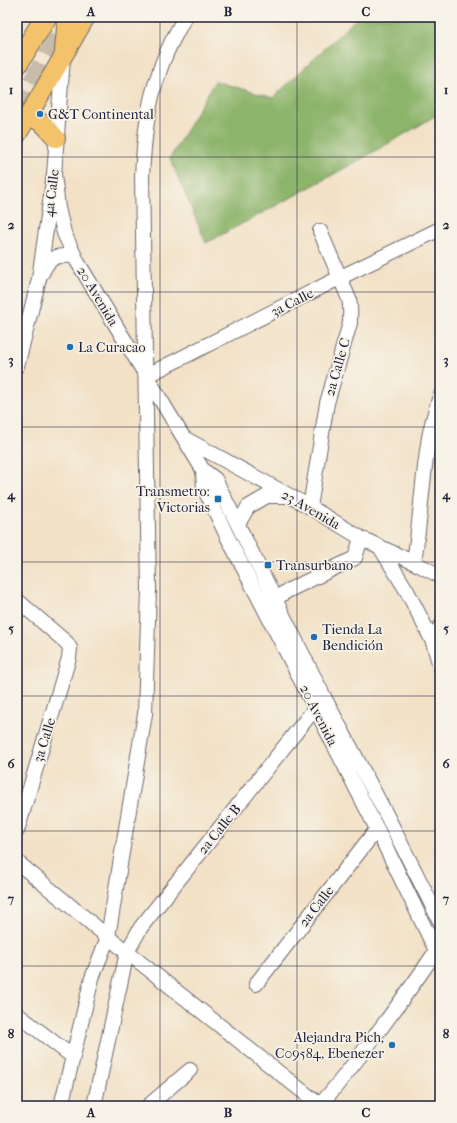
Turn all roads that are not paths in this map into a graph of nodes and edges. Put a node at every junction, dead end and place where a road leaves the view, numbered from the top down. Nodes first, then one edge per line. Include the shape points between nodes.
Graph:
1 (46, 17) edge
2 (67, 17) edge
3 (86, 17) edge
4 (185, 17) edge
5 (64, 56) junction
6 (17, 64) edge
7 (28, 116) junction
8 (17, 135) edge
9 (56, 138) junction
10 (54, 174) junction
11 (440, 229) edge
12 (320, 231) dead end
13 (75, 256) junction
14 (339, 278) junction
15 (39, 279) junction
16 (17, 366) edge
17 (146, 376) junction
18 (440, 396) edge
19 (184, 438) junction
20 (203, 470) junction
21 (287, 496) junction
22 (310, 507) junction
23 (238, 524) junction
24 (361, 538) junction
25 (380, 546) junction
26 (414, 562) junction
27 (440, 576) edge
28 (275, 599) junction
29 (17, 600) edge
30 (440, 627) edge
31 (433, 642) junction
32 (440, 666) edge
33 (324, 697) junction
34 (316, 708) junction
35 (377, 829) junction
36 (17, 831) edge
37 (17, 862) edge
38 (440, 921) edge
39 (108, 937) junction
40 (127, 952) junction
41 (438, 955) edge
42 (256, 984) dead end
43 (17, 1014) edge
44 (73, 1057) junction
45 (190, 1070) dead end
46 (61, 1106) edge
47 (94, 1106) edge
48 (148, 1106) edge
49 (320, 1106) edge

1 - 6 highway
2 - 5 main road, 4a Calle
3 - 5 main road
4 - 17 street via 158,74 143,151
5 - 7 main road
5 - 9 street, 4a Calle
7 - 8 main road
7 - 9 main road via 43,123
9 - 10 street, 4a Calle
10 - 13 street, 20 Avenida via 64,233
10 - 15 street, 4a Calle
11 - 14 street, 3a Calle
12 - 14 street, 2a Calle C
13 - 15 street via 51,259
13 - 17 street, 20 Avenida
14 - 17 street, 3a Calle
14 - 22 street, 2a Calle C via 350,305 350,323 327,403
15 - 16 street, 4a Calle
17 - 19 street, 20 Avenida
17 - 39 street via 149,589 145,714
18 - 26 street via 428,442
19 - 20 street, 20 Avenida
19 - 21 street, 23 Avenida
20 - 23 street, 20 Avenida via 214,479
20 - 34 street, 20 Avenida via 204,488
21 - 22 street, 23 Avenida
21 - 23 street via 267,496 248,507
22 - 24 street, 23 Avenida
23 - 28 street, 20 Avenida
24 - 25 street, 23 Avenida
24 - 28 street via 355,558
25 - 26 street, 23 Avenida
25 - 31 street
26 - 27 street, 23 Avenida
28 - 33 street, 20 Avenida
29 - 36 street, 3a Calle via 70,648
30 - 31 street
31 - 32 street
33 - 34 street, 2a Calle B
33 - 38 street, 20 Avenida
34 - 35 street, 20 Avenida
34 - 40 street, 2a Calle B via 141,927
35 - 41 street, 20 Avenida
35 - 42 street, 2a Calle
37 - 39 street
39 - 40 street
39 - 44 street via 92,978
40 - 47 street, 2a Calle B
40 - 49 street
41 - 49 street
43 - 44 street
44 - 46 street
45 - 48 street

